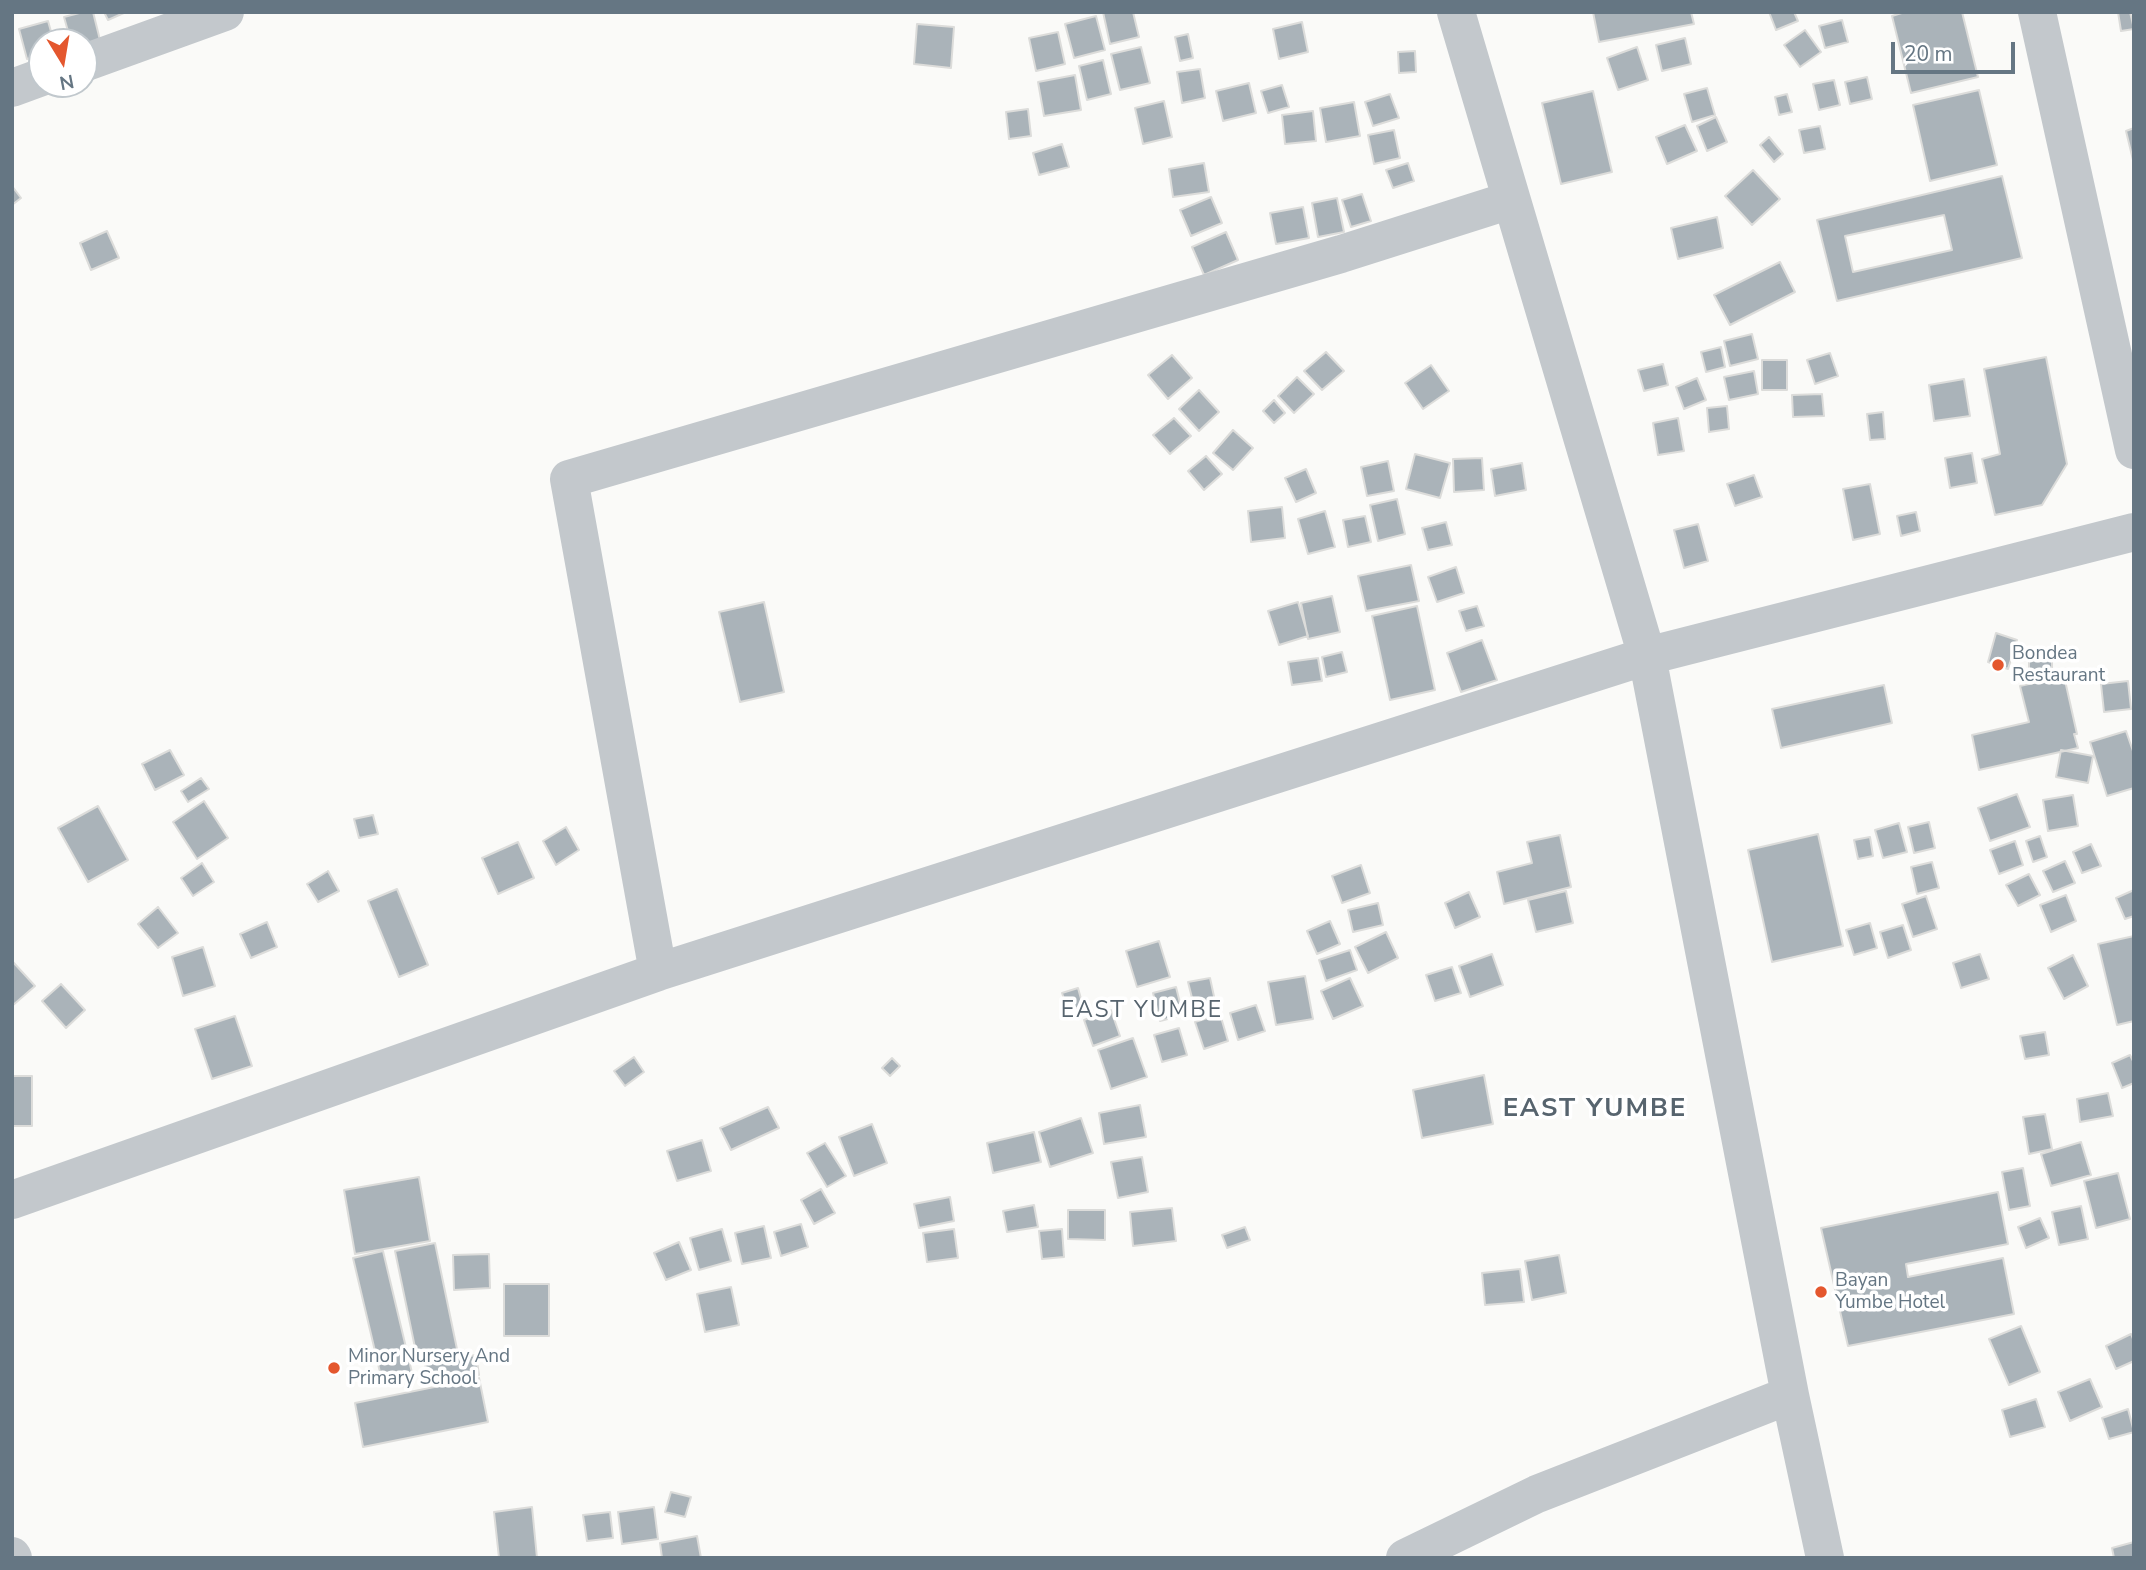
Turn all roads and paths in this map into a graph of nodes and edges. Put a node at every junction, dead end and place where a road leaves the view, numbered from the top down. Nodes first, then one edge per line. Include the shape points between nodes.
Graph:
1 (225, 12) edge
2 (1456, 12) edge
3 (2037, 12) edge
4 (98, 57) edge
5 (1511, 200) junction
6 (2134, 450) edge
7 (2134, 532) edge
8 (1647, 656) junction
9 (658, 972) junction
10 (12, 1200) edge
11 (1790, 1395) junction
12 (1405, 1558) edge
13 (1825, 1558) edge

1 - 4 street
2 - 5 street
3 - 6 street
5 - 8 street
5 - 9 street via 569,479
7 - 8 street
8 - 9 street
8 - 11 street
9 - 10 street
11 - 12 street via 1537,1494
11 - 13 street

